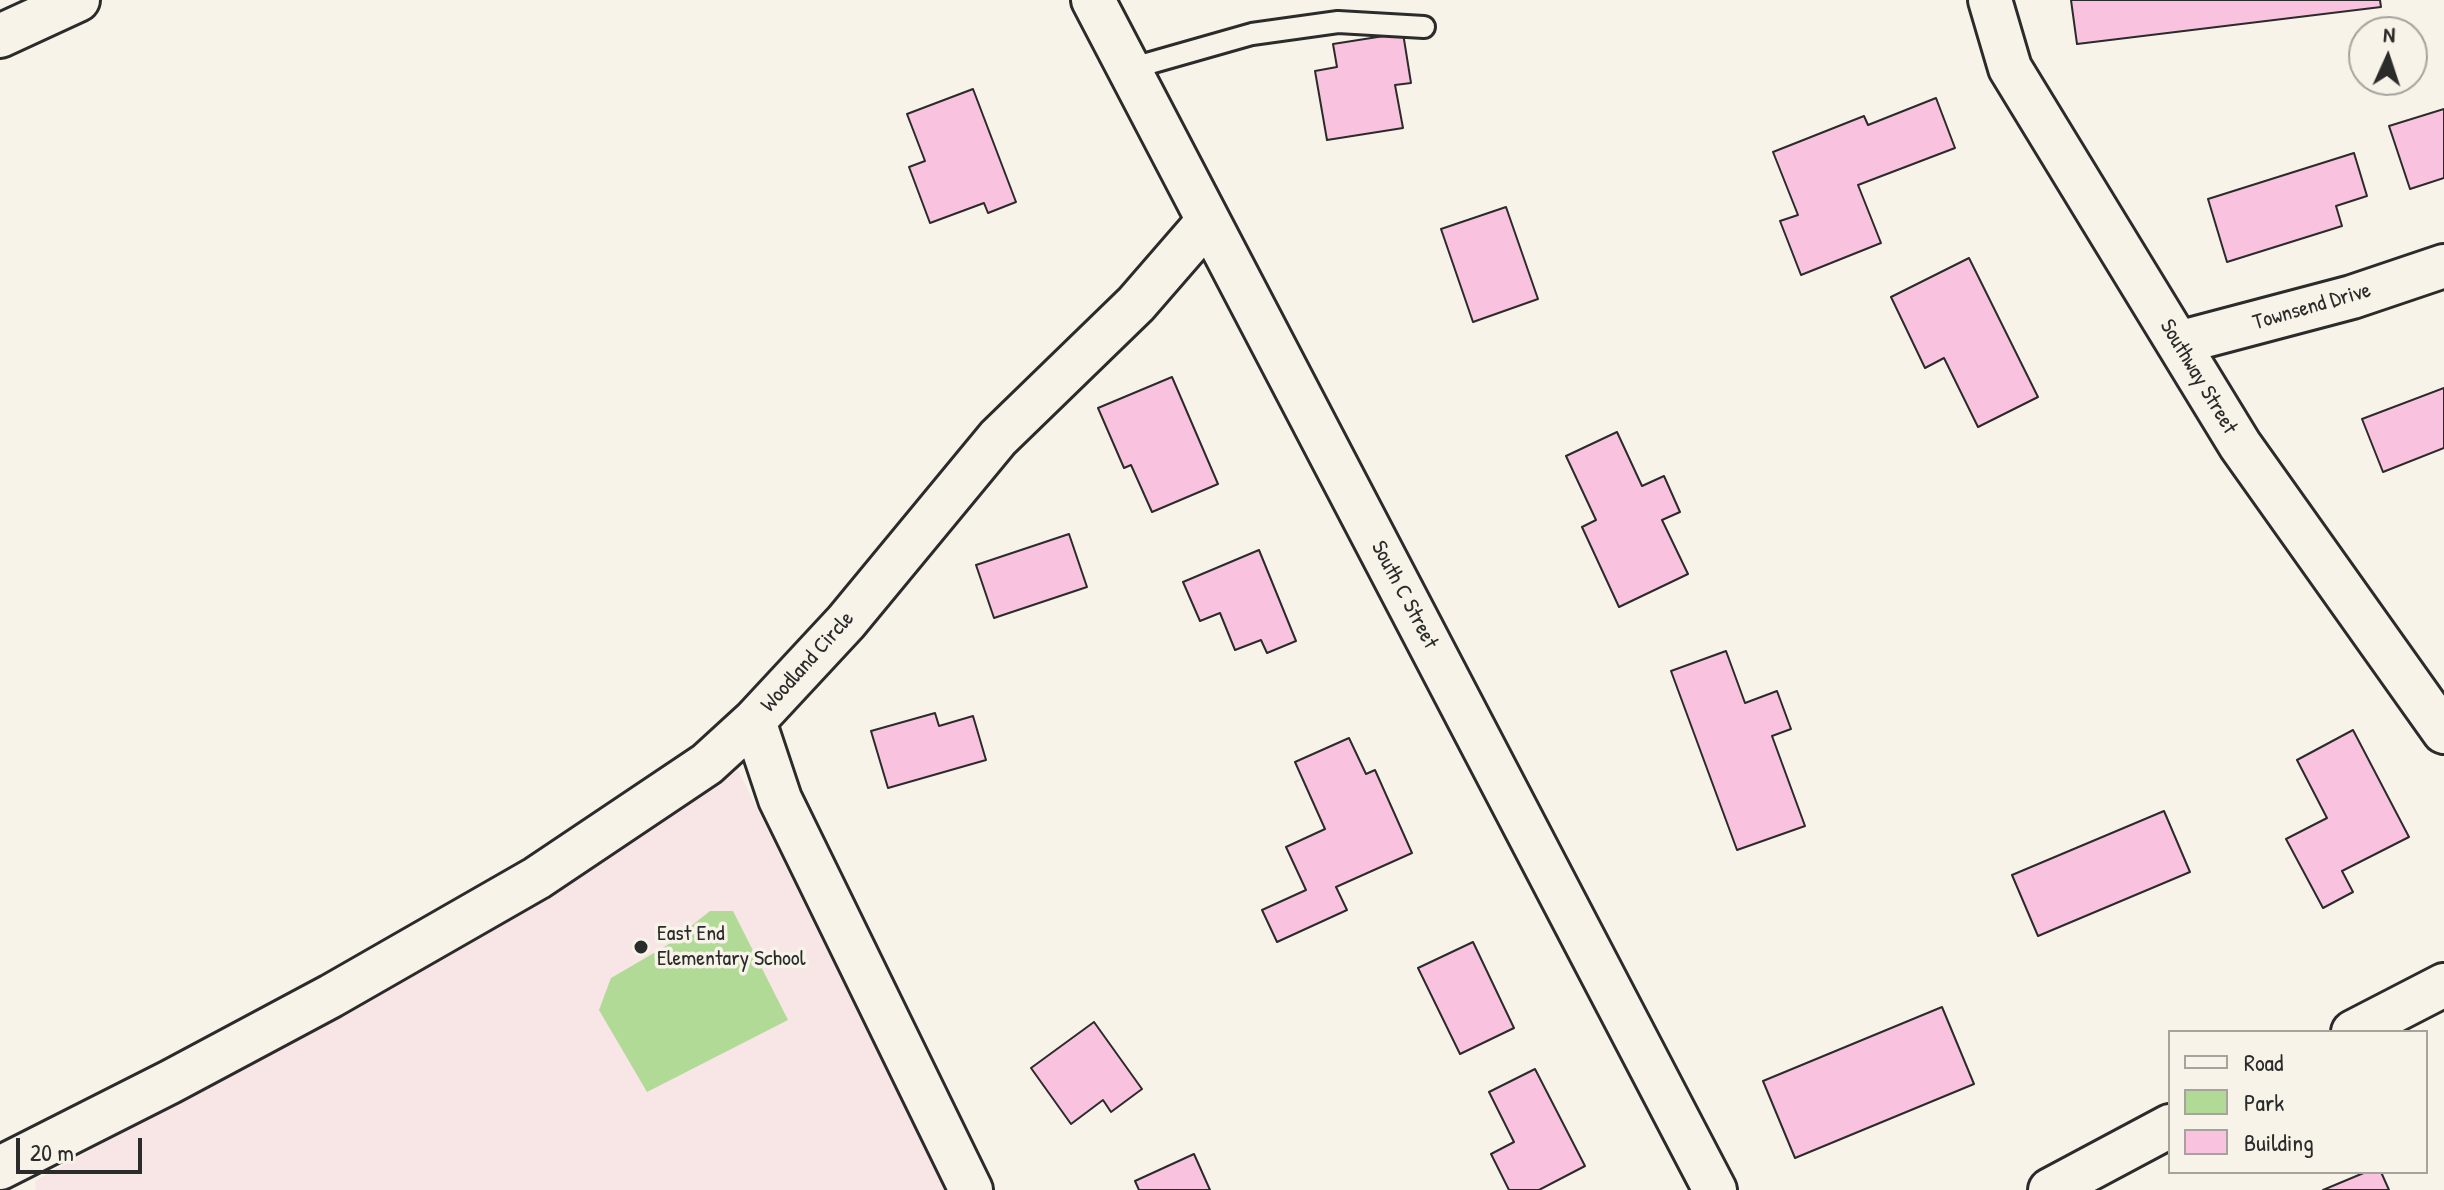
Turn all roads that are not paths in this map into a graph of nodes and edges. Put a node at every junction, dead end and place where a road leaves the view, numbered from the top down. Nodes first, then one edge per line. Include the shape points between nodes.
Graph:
1 (78, 0) edge
2 (1093, 0) edge
3 (1990, 0) edge
4 (1424, 27) dead end
5 (0, 36) edge
6 (1129, 69) junction
7 (1208, 221) junction
8 (2444, 266) edge
9 (2178, 343) junction
10 (754, 721) junction
11 (2444, 732) edge
12 (2444, 985) edge
13 (2357, 1030) edge
14 (2168, 1127) edge
15 (0, 1168) edge
16 (971, 1190) edge
17 (1715, 1190) edge
18 (2050, 1190) edge

1 - 5 street
2 - 6 street, South C Street
3 - 9 street, Southway Street via 2010,68
4 - 6 lane via 1338,22 1252,34
6 - 7 street, South C Street
7 - 10 street, Woodland Circle via 1136,304 998,438 846,622
7 - 17 street, South C Street
8 - 9 street, Townsend Drive via 2352,297
9 - 11 street, Southway Street via 2240,445
10 - 15 street via 707,764 537,878 331,996
10 - 16 street, Woodland Circle via 780,799
12 - 13 street
14 - 18 street

